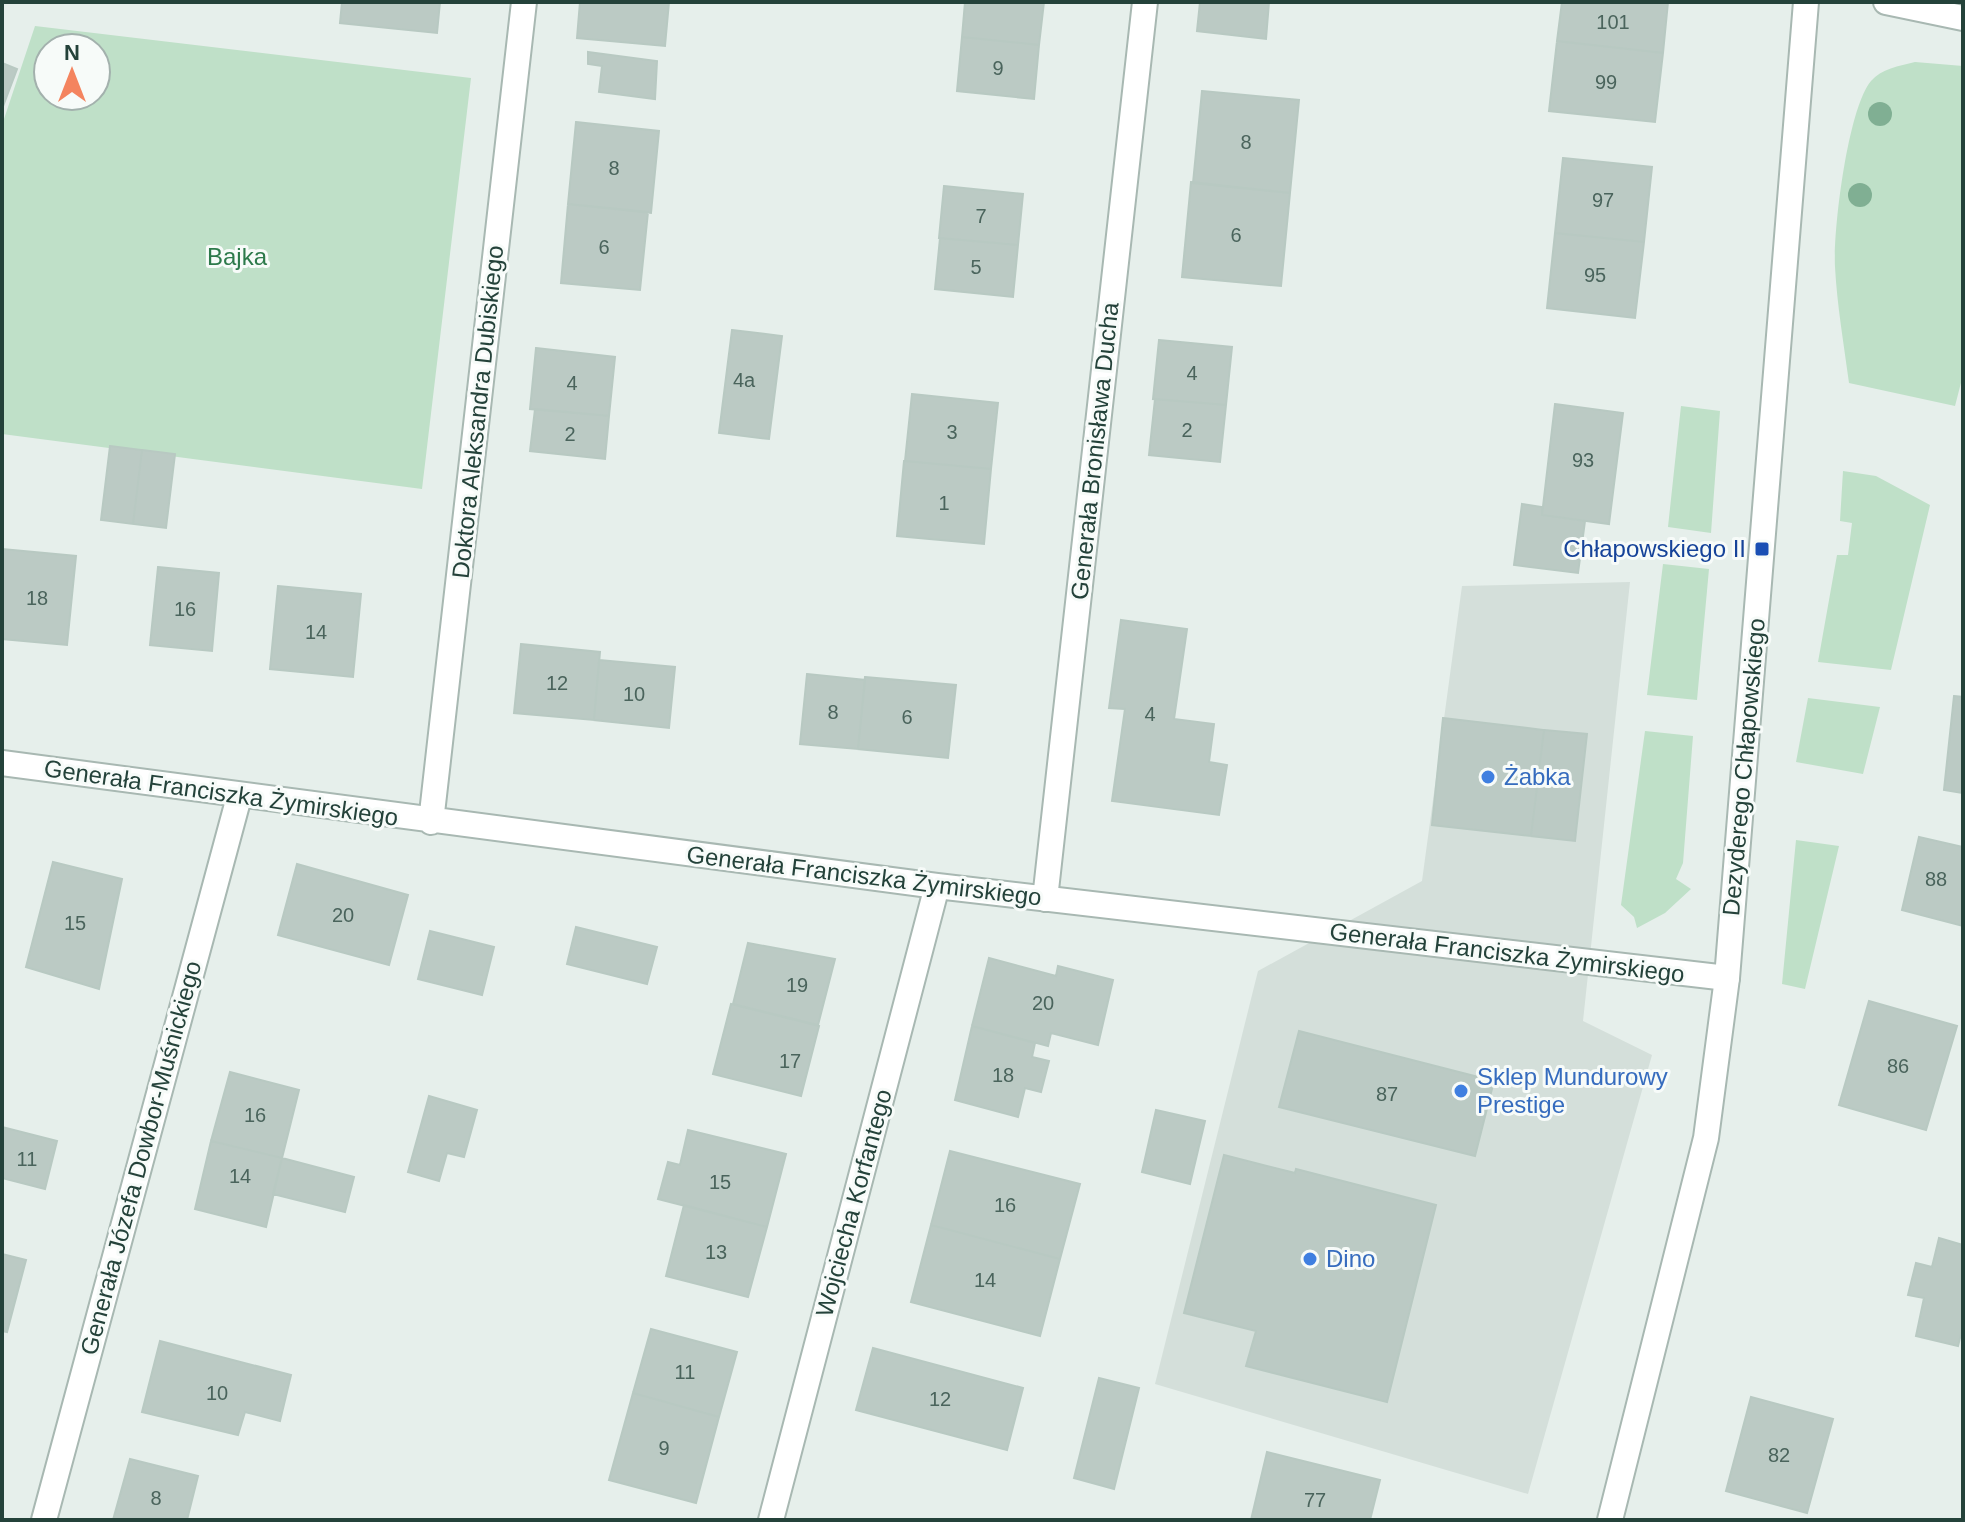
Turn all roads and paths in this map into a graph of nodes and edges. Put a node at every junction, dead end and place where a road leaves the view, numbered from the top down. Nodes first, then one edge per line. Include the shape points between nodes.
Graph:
1 (524, 2) edge
2 (1145, 2) edge
3 (1806, 2) edge
4 (1886, 2) edge
5 (1963, 18) edge
6 (2, 763) edge
7 (239, 797) junction
8 (431, 822) junction
9 (937, 886) junction
10 (1045, 899) junction
11 (1727, 978) junction
12 (44, 1520) edge
13 (771, 1520) edge
14 (1610, 1520) edge

1 - 8 street, Doktora Aleksandra Dubiskiego
2 - 10 street, Generała Bronisława Ducha
3 - 11 street, Dezyderego Chłapowskiego
4 - 5 street
6 - 7 street, Generała Franciszka Żymirskiego
7 - 8 street, Generała Franciszka Żymirskiego
7 - 12 street, Generała Józefa Dowbor-Muśnickiego
8 - 9 street, Generała Franciszka Żymirskiego
9 - 10 street, Generała Franciszka Żymirskiego
9 - 13 street, Wojciecha Korfantego
10 - 11 street, Generała Franciszka Żymirskiego
11 - 14 street, Dezyderego Chłapowskiego via 1706,1138

